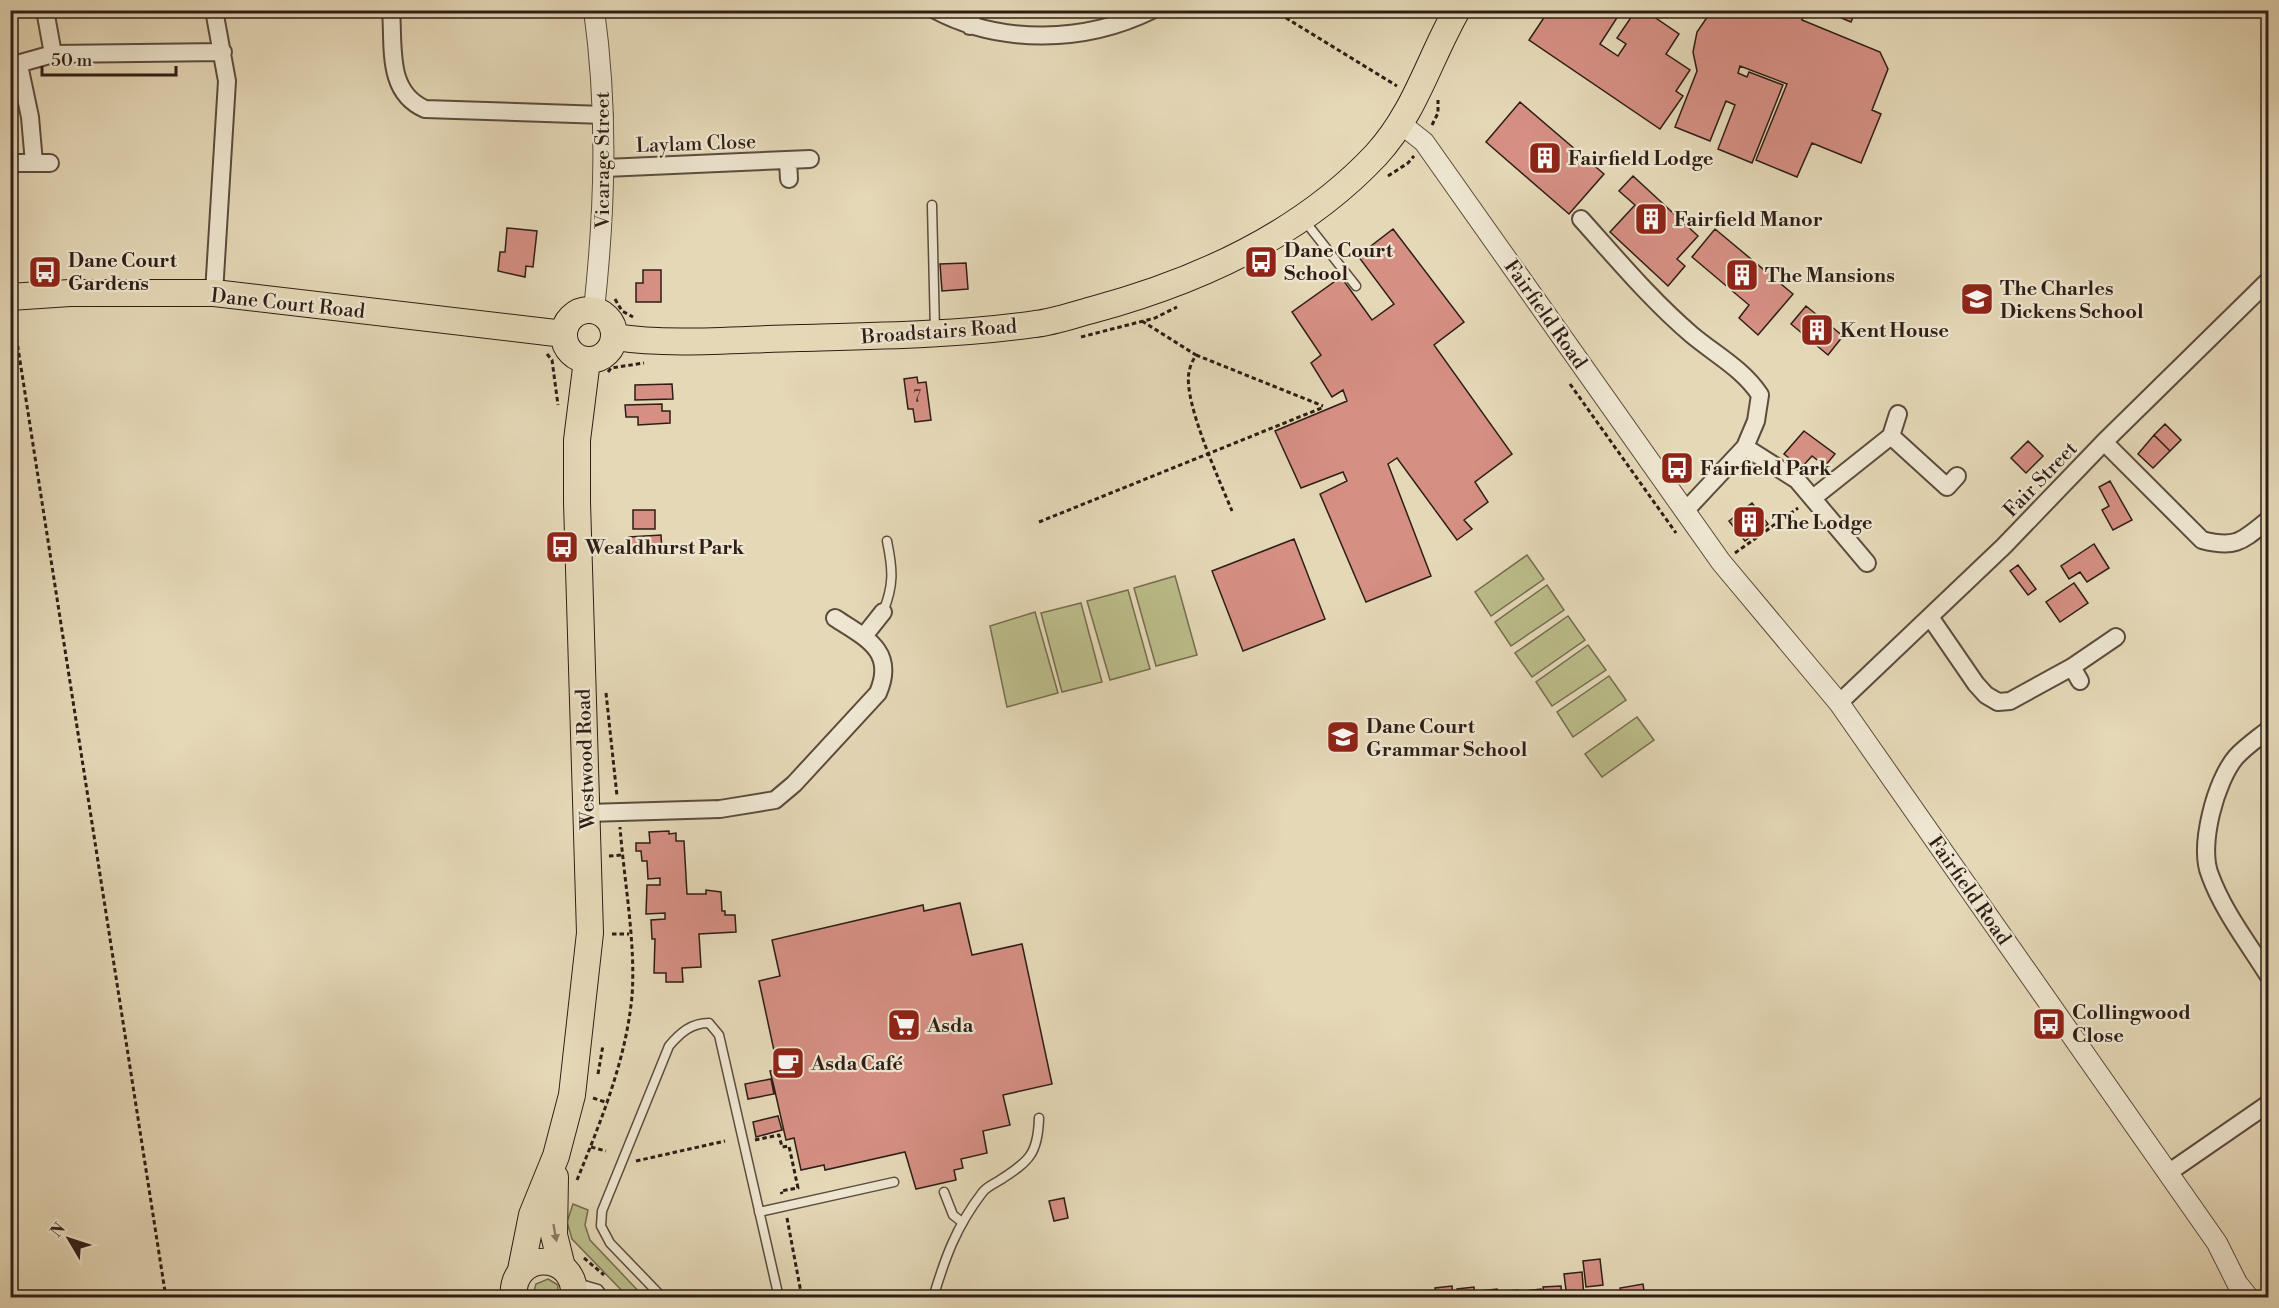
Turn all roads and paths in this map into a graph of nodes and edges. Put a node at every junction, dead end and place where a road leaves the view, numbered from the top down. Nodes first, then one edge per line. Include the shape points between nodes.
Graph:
1 (45, 10) edge
2 (214, 10) edge
3 (391, 10) edge
4 (594, 10) edge
5 (935, 10) edge
6 (1152, 10) edge
7 (1273, 10) edge
8 (1457, 10) edge
9 (971, 18) edge
10 (224, 52) junction
11 (53, 54) junction
12 (15, 65) edge
13 (1416, 98) junction
14 (604, 115) junction
15 (1400, 123) junction
16 (810, 159) dead end
17 (788, 161) junction
18 (34, 163) dead end
19 (1408, 163) dead end
20 (605, 168) junction
21 (1393, 172) dead end
22 (789, 179) dead end
23 (932, 205) dead end
24 (1302, 217) junction
25 (1581, 219) dead end
26 (2268, 281) edge
27 (1356, 286) dead end
28 (613, 292) dead end
29 (214, 294) junction
30 (11, 304) edge
31 (594, 310) junction
32 (640, 319) dead end
33 (1142, 321) dead end
34 (564, 334) junction
35 (935, 335) junction
36 (615, 337) junction
37 (1196, 355) junction
38 (587, 360) junction
39 (1898, 414) dead end
40 (1891, 436) junction
41 (2104, 442) junction
42 (1745, 447) junction
43 (1209, 453) junction
44 (1957, 476) dead end
45 (1813, 498) junction
46 (1686, 510) junction
47 (1232, 511) dead end
48 (2268, 520) edge
49 (1039, 522) dead end
50 (887, 541) dead end
51 (1721, 562) junction
52 (1867, 563) dead end
53 (883, 612) joint
54 (1930, 617) junction
55 (835, 618) dead end
56 (864, 636) junction
57 (2116, 637) dead end
58 (1839, 703) junction
59 (2268, 730) edge
60 (588, 813) junction
61 (2268, 975) edge
62 (603, 1045) dead end
63 (597, 1078) dead end
64 (595, 1089) dead end
65 (608, 1103) dead end
66 (2268, 1104) edge
67 (1039, 1118) dead end
68 (725, 1141) dead end
69 (591, 1147) dead end
70 (606, 1151) dead end
71 (555, 1156) junction
72 (632, 1162) dead end
73 (2168, 1173) junction
74 (894, 1182) dead end
75 (944, 1192) dead end
76 (759, 1212) junction
77 (962, 1222) junction
78 (521, 1270) junction
79 (570, 1282) edge
80 (2241, 1293) edge
81 (166, 1298) edge
82 (514, 1298) edge
83 (605, 1298) edge
84 (663, 1298) edge
85 (779, 1298) edge
86 (933, 1298) edge

1 - 11 street
2 - 10 street
3 - 14 street via 396,78 402,94 412,104 425,109
4 - 14 street, Vicarage Street
5 - 9 street
6 - 9 street via 1130,21 1075,33 1025,36 996,33
7 - 13 path
8 - 13 main road, Broadstairs Road
10 - 11 street
10 - 29 street via 227,81
11 - 12 street
12 - 18 street via 30,117
13 - 15 main road, Broadstairs Road
14 - 20 street, Vicarage Street
15 - 24 main road, Broadstairs Road via 1355,176
15 - 46 street, Fairfield Road via 1424,142
16 - 17 street, Laylam Close
17 - 20 street, Laylam Close
17 - 22 street
19 - 21 path
20 - 31 street, Vicarage Street
23 - 35 lane
24 - 27 lane
24 - 35 main road, Broadstairs Road via 1247,251 1140,297 1038,324
25 - 42 street via 1684,327 1750,379 1760,395 1756,421
26 - 41 street, Fair Street
28 - 32 path via 622,311
29 - 30 main road, Dane Court Road via 70,293
29 - 34 main road, Dane Court Road
30 - 81 path
31 - 34 main road via 573,315
31 - 36 main road via 607,316
33 - 37 path
34 - 38 main road via 568,349
35 - 36 main road, Broadstairs Road via 633,340
36 - 38 main road via 609,351 595,360
37 - 43 path via 1189,373 1189,390
37 - 43 path via 1324,407
38 - 60 main road, Westwood Road via 577,440 577,502
39 - 40 street
40 - 44 street via 1947,487
40 - 45 street
41 - 48 street via 2202,540 2223,546 2242,542
41 - 54 street, Fair Street
42 - 45 street via 1797,480
42 - 46 street
43 - 47 path
43 - 49 path
45 - 51 path
45 - 52 street
46 - 51 street, Fairfield Road
50 - 53 lane via 892,591
51 - 58 street, Fairfield Road
53 - 56 street
54 - 57 street via 1976,684 1998,702 2010,701 2076,674
54 - 58 street, Fair Street
55 - 56 street
56 - 60 street via 879,651 885,666 878,693 775,800 720,809
58 - 73 street, Fairfield Road
59 - 61 street via 2236,757 2218,791 2206,835 2208,872 2223,906
60 - 71 main road, Westwood Road via 590,933 584,1004 572,1095
62 - 63 path
64 - 65 path via 593,1099
66 - 73 street
67 - 77 lane via 1038,1144 1031,1156 984,1191
68 - 72 path
69 - 70 path
71 - 78 main road, Westwood Road via 532,1215
71 -> 79 main road, Westwood Road via 554,1235
73 - 80 street, Fairfield Road via 2217,1243
74 - 76 lane
75 - 77 lane via 952,1215
76 - 84 lane via 719,1035 709,1023 691,1027 681,1032 665,1056 602,1211 601,1226 610,1243
76 - 85 lane
77 - 86 lane via 948,1246
78 - 79 main road via 537,1261 554,1262
78 - 82 main road, Westwood Road via 515,1279
79 - 83 lane via 598,1289

